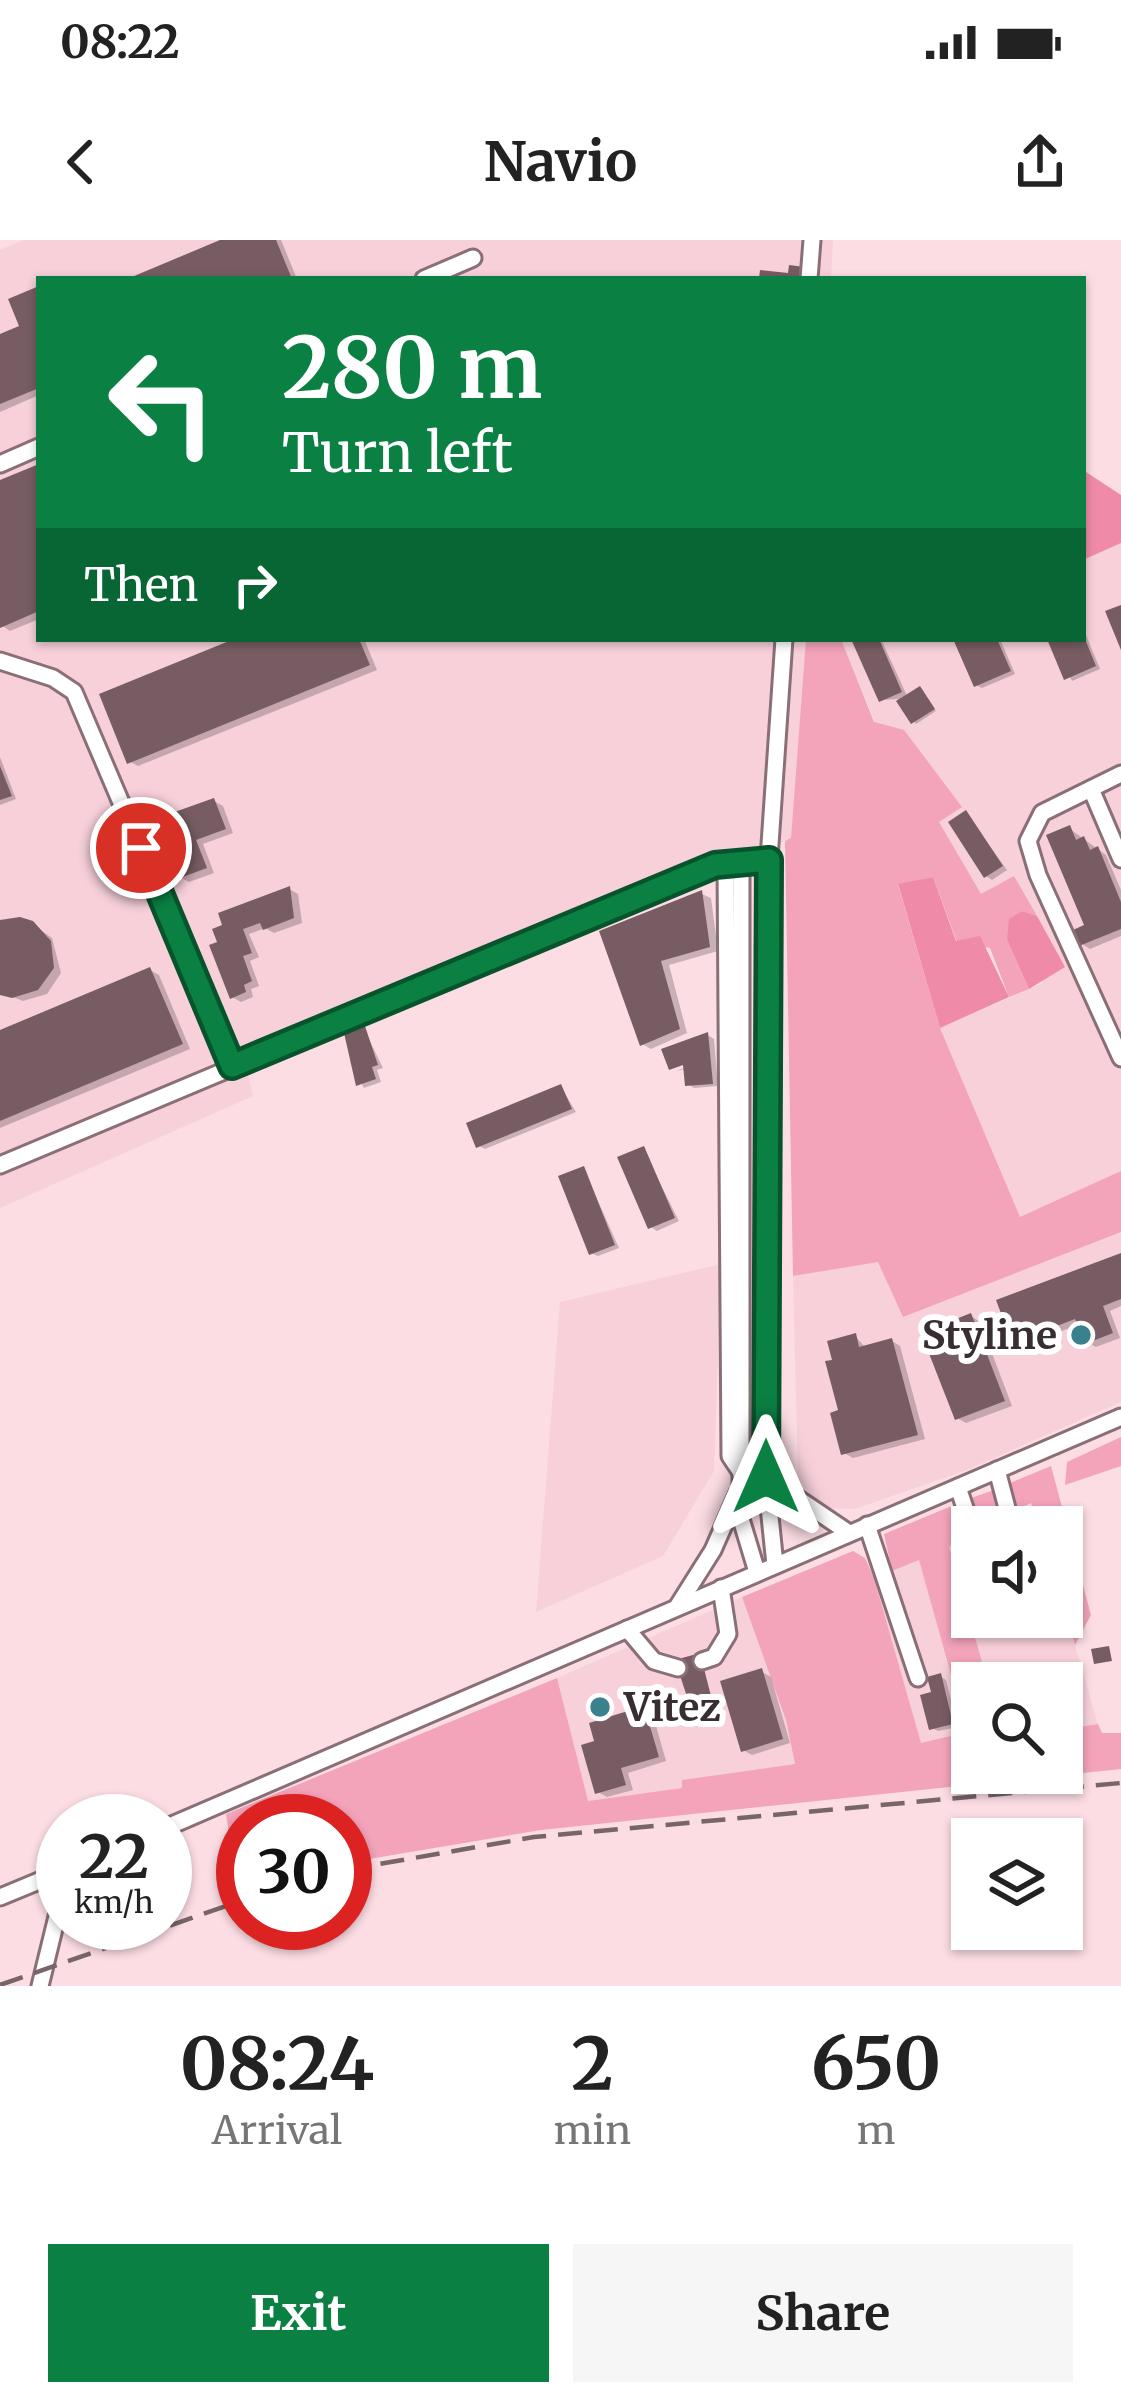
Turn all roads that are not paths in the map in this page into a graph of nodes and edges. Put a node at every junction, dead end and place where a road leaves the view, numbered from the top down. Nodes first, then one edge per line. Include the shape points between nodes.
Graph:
1 (812, 240) edge
2 (473, 258) dead end
3 (431, 276) edge
4 (809, 276) edge
5 (36, 448) edge
6 (0, 464) edge
7 (784, 642) edge
8 (0, 662) edge
9 (1121, 775) edge
10 (1091, 789) junction
11 (1121, 859) edge
12 (769, 860) junction
13 (734, 862) junction
14 (1121, 1058) edge
15 (232, 1066) junction
16 (0, 1165) edge
17 (1121, 1417) edge
18 (997, 1470) junction
19 (742, 1477) junction
20 (766, 1477) junction
21 (958, 1486) junction
22 (965, 1506) edge
23 (1006, 1506) edge
24 (867, 1526) junction
25 (849, 1533) junction
26 (775, 1565) junction
27 (757, 1572) junction
28 (721, 1588) junction
29 (676, 1607) junction
30 (627, 1629) junction
31 (702, 1660) dead end
32 (677, 1668) dead end
33 (918, 1678) dead end
34 (192, 1816) edge
35 (36, 1888) edge
36 (0, 1897) edge
37 (48, 1950) edge
38 (40, 1986) edge

1 - 4 street
2 - 3 street
5 - 6 street
7 - 12 street
8 - 15 street via 74,692
9 - 10 street
10 - 11 street
10 - 14 street via 1042,813 1028,841
12 - 13 street
12 - 20 street
13 - 15 street
13 - 19 street via 730,1456
15 - 16 street
17 - 18 street
18 - 21 street
18 - 23 street
19 - 27 street via 742,1519
19 - 29 street via 713,1550
20 - 25 street
20 - 26 street
21 - 22 street
21 - 24 street
24 - 25 street
24 - 33 street
25 - 26 street
26 - 27 street
27 - 28 street
28 - 29 street
28 - 31 street via 728,1634 714,1657
29 - 30 street
30 - 32 street via 653,1661
30 - 34 street
35 - 36 street
37 - 38 street

